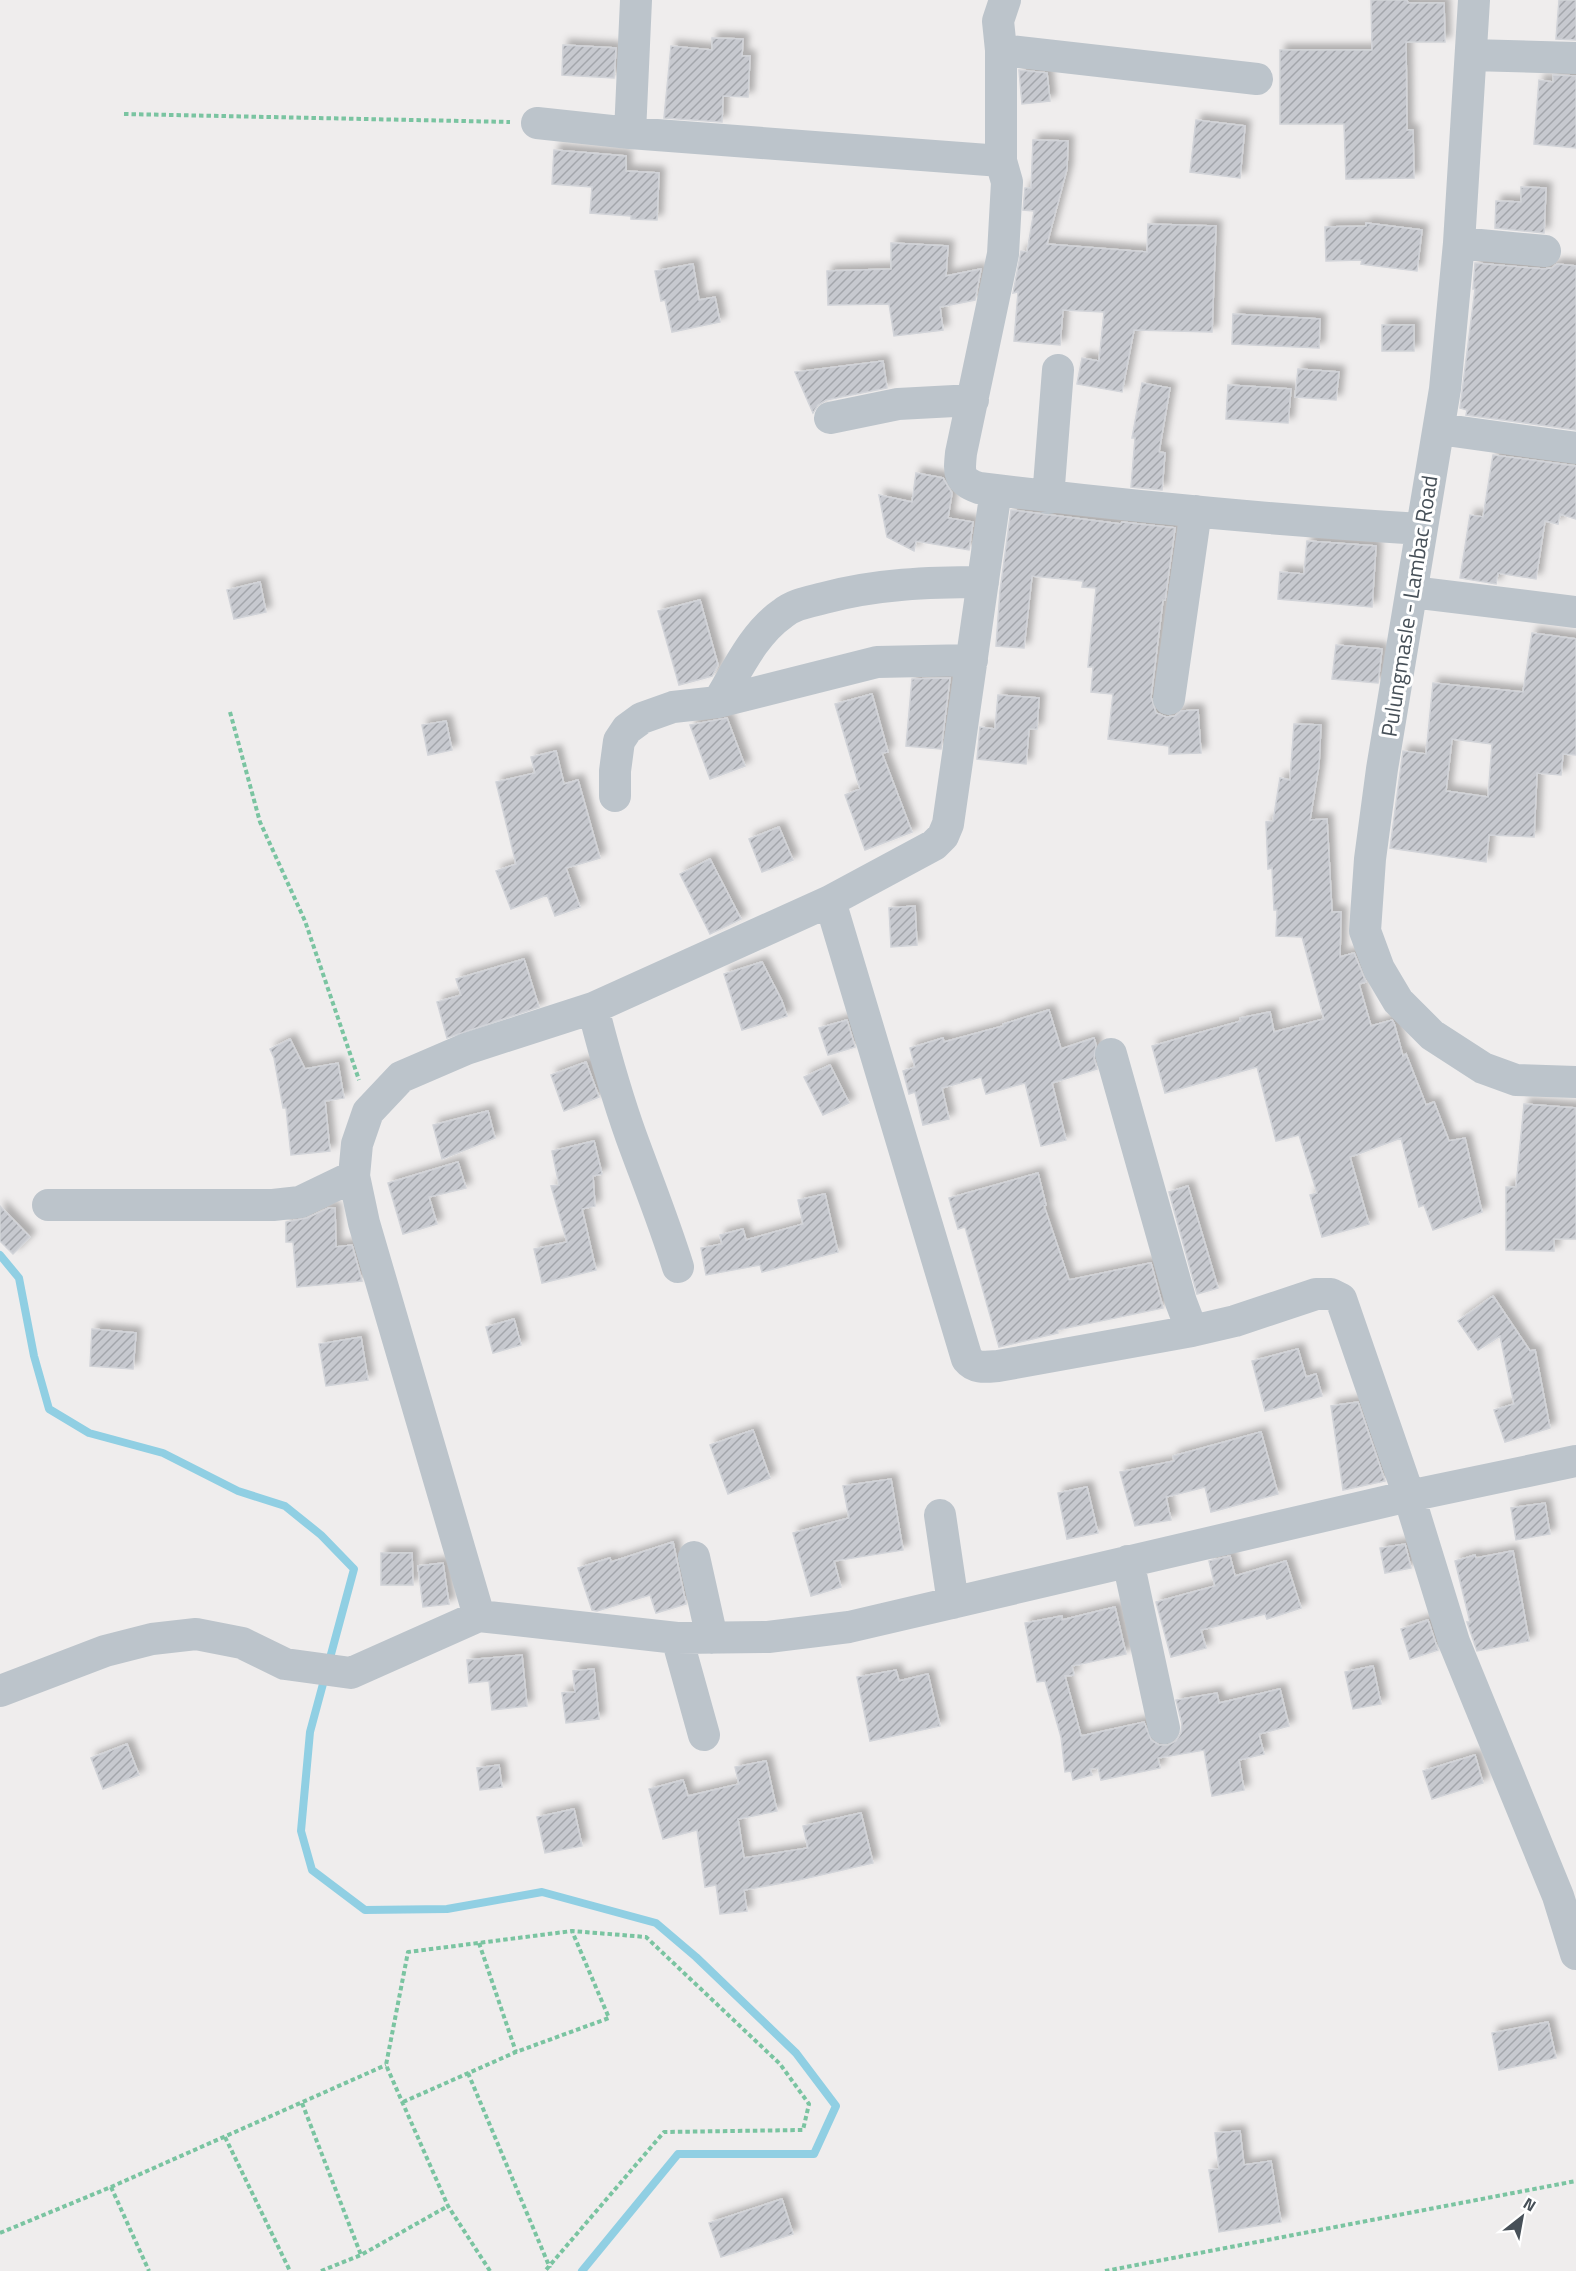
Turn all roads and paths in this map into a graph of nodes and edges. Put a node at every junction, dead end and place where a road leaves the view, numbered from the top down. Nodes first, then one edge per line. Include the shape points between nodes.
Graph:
1 (636, 0) edge
2 (1005, 0) edge
3 (1474, 0) edge
4 (1001, 50) junction
5 (1471, 55) junction
6 (1576, 58) edge
7 (1257, 79) dead end
8 (124, 114) dead end
9 (537, 123) joint
10 (630, 133) junction
11 (1001, 161) junction
12 (1459, 243) junction
13 (1545, 251) dead end
14 (1058, 370) dead end
15 (973, 400) junction
16 (830, 418) dead end
17 (1439, 429) junction
18 (1576, 448) edge
19 (996, 490) junction
20 (1048, 498) junction
21 (1196, 511) junction
22 (1421, 529) junction
23 (983, 582) junction
24 (1412, 592) junction
25 (1576, 612) edge
26 (972, 660) junction
27 (1169, 699) dead end
28 (718, 702) junction
29 (230, 712) dead end
30 (615, 796) dead end
31 (830, 901) junction
32 (593, 1008) junction
33 (1111, 1054) dead end
34 (1576, 1082) edge
35 (369, 1112) junction
36 (354, 1176) junction
37 (48, 1205) dead end
38 (678, 1267) dead end
39 (1192, 1331) junction
40 (1576, 1461) edge
41 (1409, 1496) junction
42 (939, 1515) dead end
43 (694, 1557) dead end
44 (1128, 1560) junction
45 (953, 1603) junction
46 (479, 1616) junction
47 (677, 1638) junction
48 (712, 1638) junction
49 (0, 1691) edge
50 (1164, 1728) dead end
51 (704, 1735) dead end
52 (1545, 1864) junction
53 (1576, 1876) edge
54 (572, 1931) junction
55 (479, 1943) junction
56 (1576, 1954) edge
57 (516, 2052) junction
58 (386, 2065) junction
59 (468, 2073) junction
60 (403, 2102) junction
61 (302, 2103) junction
62 (225, 2137) junction
63 (1576, 2181) edge
64 (111, 2187) junction
65 (448, 2206) junction
66 (0, 2233) edge
67 (361, 2255) junction
68 (550, 2268) junction
69 (149, 2271) edge
70 (290, 2271) edge
71 (321, 2271) edge
72 (490, 2271) edge
73 (545, 2271) edge
74 (1105, 2271) edge

1 - 10 street
2 - 4 street via 998,21
3 - 5 street, Pulungmasle - Lambac Road
4 - 7 street
4 - 11 street
5 - 6 street
5 - 12 street, Pulungmasle - Lambac Road
8 - 9 path
9 - 10 street
10 - 11 street
11 - 15 street via 1007,182 1003,254
12 - 13 street
12 - 17 street, Pulungmasle - Lambac Road
14 - 20 street
15 - 16 street via 898,404
15 - 19 street via 961,453 961,478 968,484
17 - 18 street
17 - 22 street, Pulungmasle - Lambac Road
19 - 20 street
19 - 23 street
20 - 21 street
21 - 22 street
21 - 27 street via 1172,641
22 - 24 street, Pulungmasle - Lambac Road
23 - 26 street
23 - 28 street via 919,582 843,592 797,605 767,627
24 - 25 street
24 - 34 street, Pulungmasle - Lambac Road via 1382,769 1365,931 1379,969 1398,1001 1432,1035 1483,1068 1516,1080
26 - 28 street via 877,662
26 - 31 street via 943,836
28 - 30 street via 673,707 642,718 627,729 618,741
29 - 35 path via 260,822 305,921
31 - 32 street
31 - 39 street via 972,1364 998,1366
32 - 35 street via 466,1049 402,1077
32 - 38 street via 630,1134
33 - 39 street
35 - 36 street via 357,1144
36 - 37 street via 300,1202 273,1205
36 - 46 street
39 - 41 street via 1316,1294 1341,1299
40 - 41 street
41 - 44 street
41 - 52 street via 1454,1642
42 - 45 street
43 - 48 street
44 - 45 street
44 - 50 street
45 - 48 street via 849,1627 768,1637
46 - 47 street
46 - 49 street via 351,1673 285,1664 242,1643 196,1634 152,1639 105,1651
47 - 48 street
47 - 51 street
52 - 53 street
52 - 56 street
54 - 55 path
54 - 57 path via 609,2019
54 - 68 path via 646,1937 780,2064 809,2104 802,2130 664,2132
55 - 57 path
55 - 58 path via 408,1952
57 - 59 path
58 - 60 path
58 - 61 path
59 - 60 path
59 - 68 path
60 - 65 path
61 - 62 path
61 - 67 path
62 - 64 path
62 - 70 path
63 - 74 path
64 - 66 path
64 - 69 path
65 - 67 path
65 - 72 path
67 - 71 path
68 - 73 path

